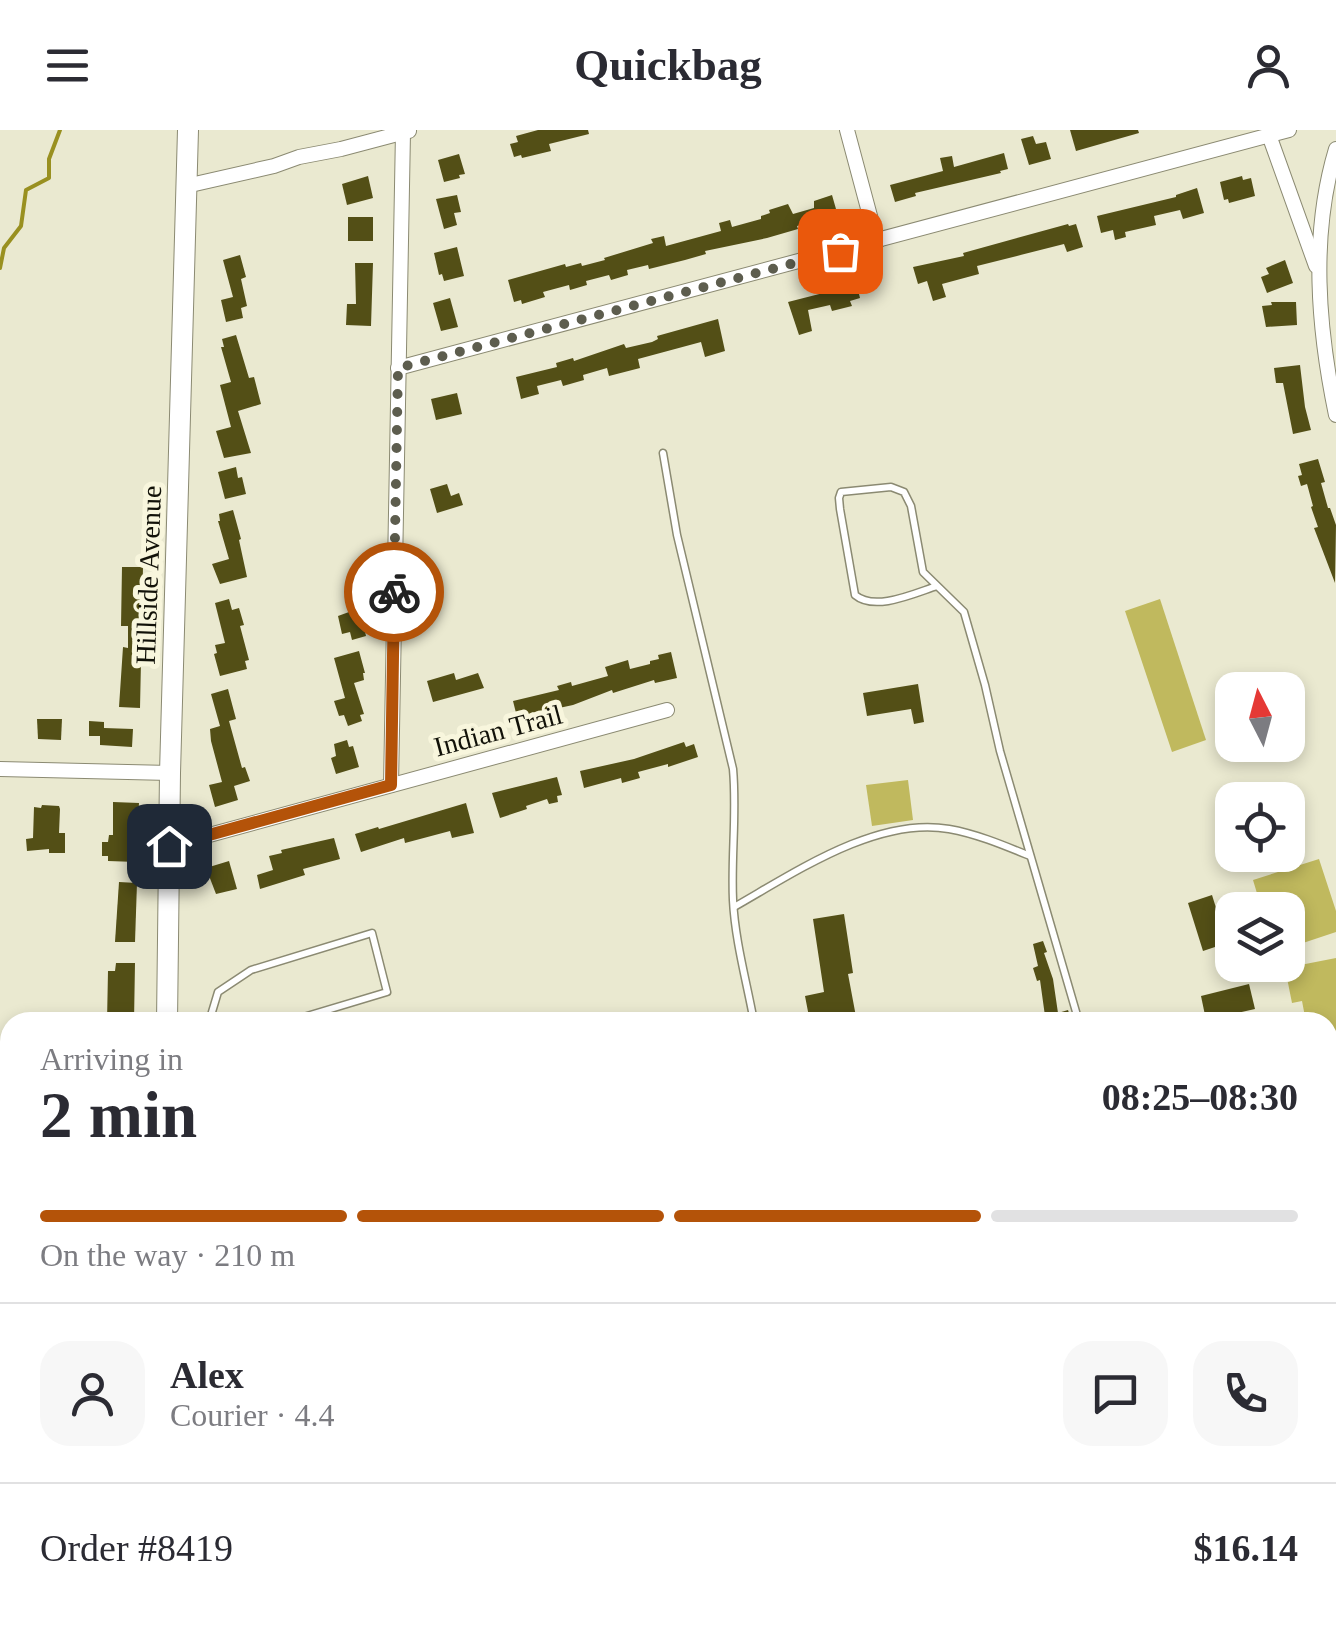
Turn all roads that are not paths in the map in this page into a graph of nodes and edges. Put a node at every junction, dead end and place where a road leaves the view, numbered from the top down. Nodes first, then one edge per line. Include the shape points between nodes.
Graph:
1 (188, 130) edge
2 (847, 130) edge
3 (1289, 130) edge
4 (407, 131) edge
5 (1269, 135) junction
6 (1336, 150) edge
7 (186, 186) junction
8 (877, 242) junction
9 (1319, 275) junction
10 (398, 368) junction
11 (1336, 414) edge
12 (663, 453) dead end
13 (937, 586) junction
14 (667, 710) dead end
15 (0, 770) edge
16 (170, 773) junction
17 (391, 785) junction
18 (169, 846) junction
19 (1031, 856) junction
20 (734, 907) junction
21 (167, 1012) edge
22 (211, 1012) edge
23 (321, 1012) edge
24 (752, 1012) edge
25 (1076, 1012) edge

1 - 7 main road, Hillside Avenue
2 - 8 street
3 - 5 street
4 - 7 street
4 - 10 street
5 - 8 street
5 - 9 street
6 - 9 street
7 - 16 main road, Hillside Avenue
8 - 10 street
9 - 11 street
10 - 17 street
12 - 20 lane via 676,535 734,769
13 - 13 lane via 922,572 904,492 842,492 860,600 884,601
13 - 19 lane via 964,612
14 - 17 street, Indian Trail
15 - 16 street
16 - 18 main road, Hillside Avenue
17 - 18 street, Indian Trail
18 - 21 main road, Hillside Avenue
19 - 20 lane via 945,828 898,829 849,846
19 - 25 lane
20 - 24 lane
22 - 23 lane via 218,992 252,970 372,933 388,992

